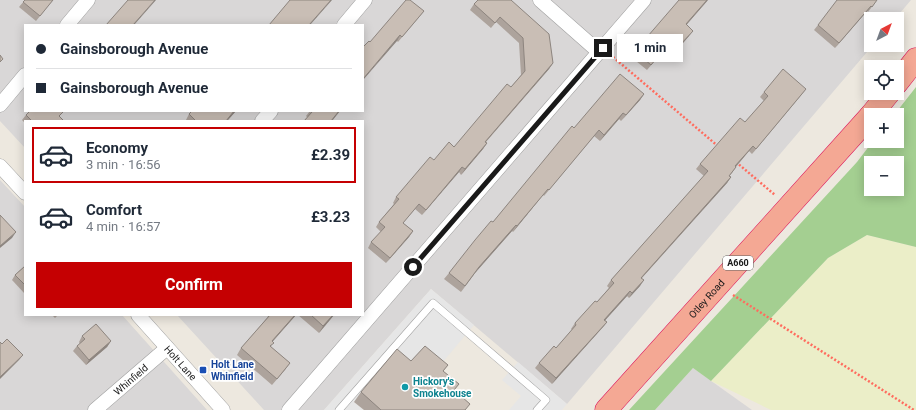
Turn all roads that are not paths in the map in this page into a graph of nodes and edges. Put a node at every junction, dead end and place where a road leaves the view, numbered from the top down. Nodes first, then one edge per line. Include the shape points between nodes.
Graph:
1 (88, 0) edge
2 (365, 0) edge
3 (540, 0) edge
4 (644, 0) edge
5 (68, 24) edge
6 (345, 24) edge
7 (601, 50) junction
8 (916, 59) edge
9 (904, 74) edge
10 (24, 77) edge
11 (883, 100) edge
12 (0, 105) edge
13 (877, 108) edge
14 (270, 112) edge
15 (263, 120) edge
16 (864, 123) edge
17 (0, 166) edge
18 (24, 192) edge
19 (139, 316) edge
20 (167, 348) junction
21 (542, 409) edge
22 (95, 410) edge
23 (223, 410) edge
24 (289, 410) edge
25 (339, 410) edge
26 (606, 410) edge

1 - 5 street
2 - 6 street
3 - 7 street
4 - 7 street
7 - 24 street
8 - 9 highway
10 - 12 street
11 - 13 highway, Otley Road / A660
14 - 15 street
16 - 26 highway, Otley Road / A660
17 - 18 street
19 - 20 street, Holt Lane
20 - 22 street, Whinfield
20 - 23 street, Holt Lane
21 - 25 lane via 546,400 433,303

